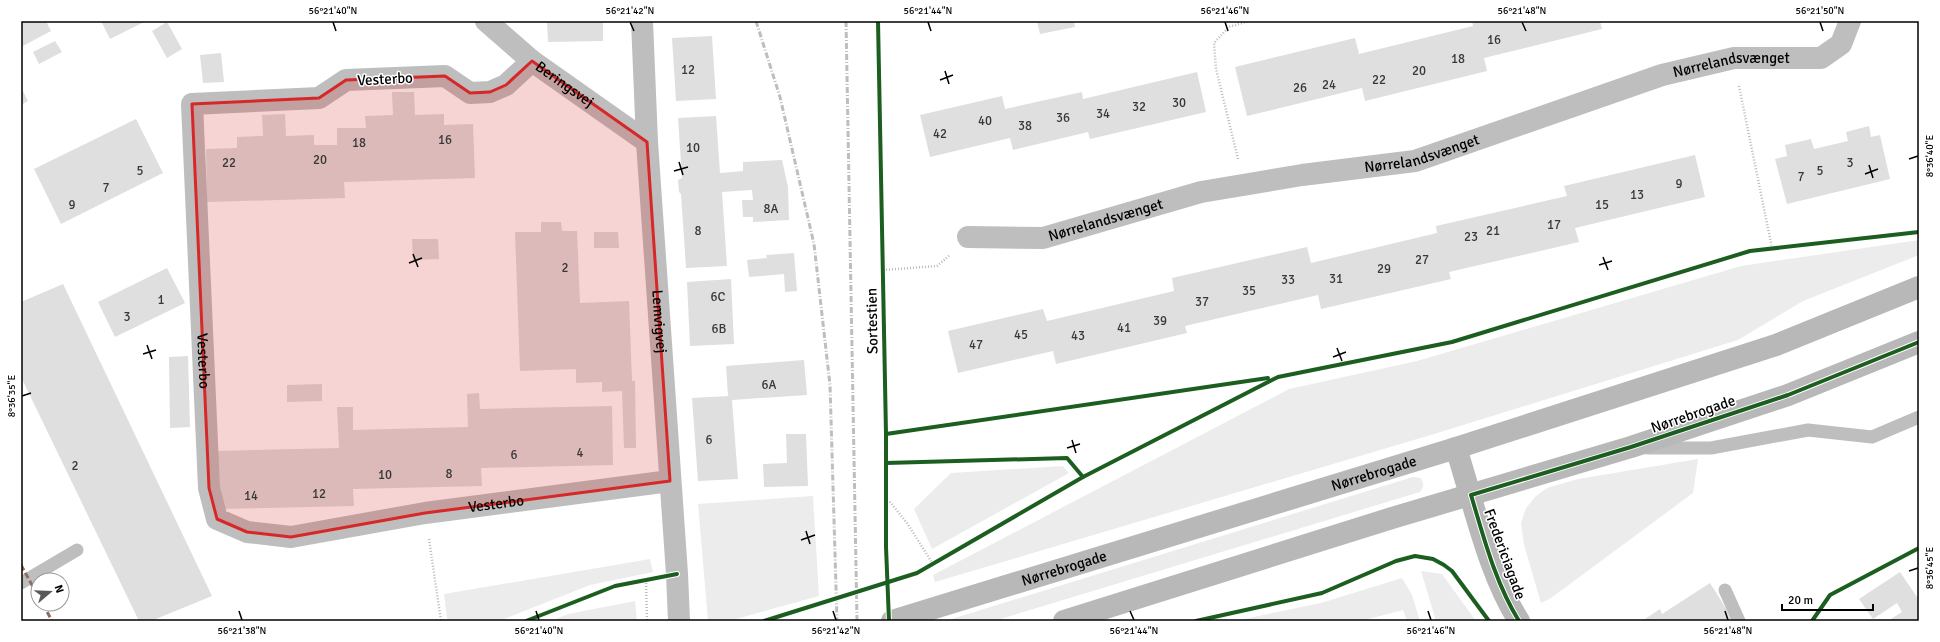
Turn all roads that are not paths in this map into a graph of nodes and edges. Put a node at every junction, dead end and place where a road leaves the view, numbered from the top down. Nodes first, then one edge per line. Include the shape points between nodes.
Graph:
1 (486, 21) edge
2 (642, 21) edge
3 (1850, 21) edge
4 (532, 61) junction
5 (647, 142) junction
6 (968, 238) road end
7 (1919, 287) edge
8 (1919, 342) edge
9 (1919, 417) edge
10 (1456, 448) junction
11 (1631, 448) junction
12 (670, 481) junction
13 (1471, 495) junction
14 (77, 550) dead end
15 (21, 584) edge
16 (1725, 590) dead end
17 (679, 621) edge
18 (892, 621) edge
19 (1064, 621) edge
20 (1518, 621) edge
21 (1740, 621) edge

1 - 4 street, Beringsvej
2 - 5 street, Lemvigvej
3 - 6 street, Nørrelandsvænget via 1841,44 1821,58 1734,58 1662,75 1415,161 1302,175 1201,192 1043,238
4 - 5 street, Beringsvej
4 - 12 street, Vesterbo via 506,85 490,92 470,93 445,76 437,76 346,80 319,98 192,104 209,488 217,519 247,532 291,537 425,513
5 - 12 street, Lemvigvej
7 - 10 street, Nørrebrogade via 1776,345
8 - 11 street, Nørrebrogade via 1788,395
9 - 11 lane via 1872,437 1808,430 1711,448
10 - 13 street, Fredericiagade
10 - 18 street, Nørrebrogade
11 - 13 street, Nørrebrogade
12 - 17 street, Lemvigvej
13 - 19 street, Nørrebrogade
13 - 20 street, Fredericiagade via 1493,566 1506,600
14 - 15 lane
16 - 21 lane via 1734,614

